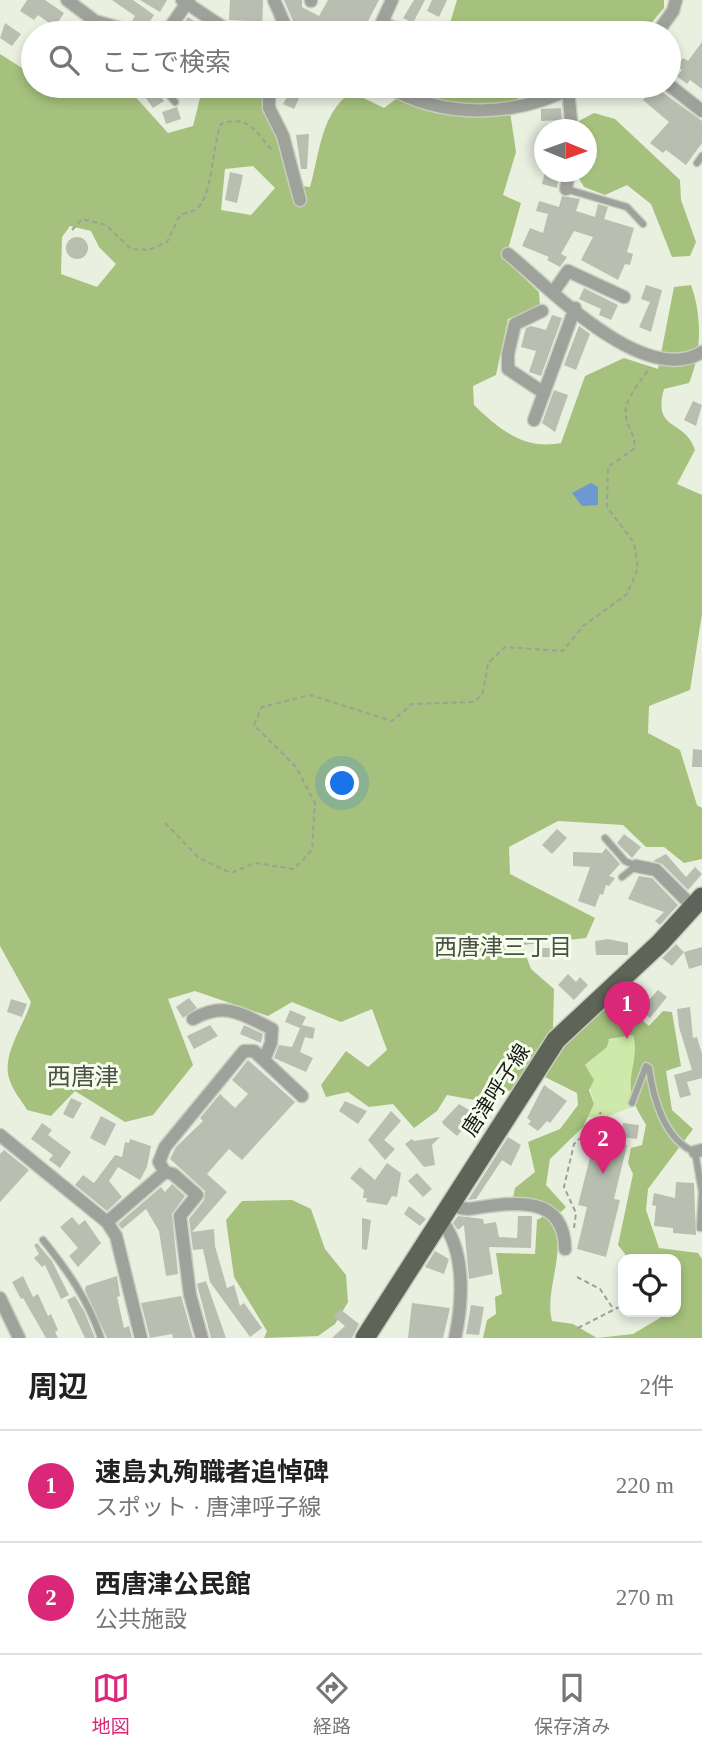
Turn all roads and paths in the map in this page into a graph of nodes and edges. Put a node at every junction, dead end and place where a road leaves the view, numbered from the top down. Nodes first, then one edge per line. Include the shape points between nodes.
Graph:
1 (66, 0) edge
2 (274, 0) edge
3 (392, 0) edge
4 (676, 0) edge
5 (186, 1) edge
6 (95, 21) edge
7 (174, 21) edge
8 (214, 21) edge
9 (284, 21) edge
10 (383, 21) edge
11 (666, 21) edge
12 (681, 94) edge
13 (172, 98) edge
14 (269, 98) edge
15 (417, 98) edge
16 (545, 98) edge
17 (572, 98) edge
18 (175, 102) dead end
19 (702, 111) edge
20 (572, 119) edge
21 (288, 155) junction
22 (702, 156) edge
23 (697, 163) dead end
24 (567, 182) edge
25 (566, 189) joint
26 (300, 200) dead end
27 (643, 224) dead end
28 (72, 230) dead end
29 (508, 254) dead end
30 (554, 291) junction
31 (624, 297) dead end
32 (575, 308) junction
33 (542, 311) dead end
34 (702, 352) edge
35 (656, 357) junction
36 (544, 393) junction
37 (534, 420) dead end
38 (164, 823) dead end
39 (605, 838) dead end
40 (636, 866) junction
41 (622, 877) dead end
42 (697, 902) edge
43 (193, 1019) dead end
44 (264, 1060) junction
45 (302, 1096) dead end
46 (632, 1103) dead end
47 (601, 1112) dead end
48 (0, 1135) edge
49 (698, 1151) edge
50 (165, 1171) junction
51 (451, 1200) junction
52 (440, 1219) junction
53 (107, 1222) junction
54 (700, 1228) edge
55 (43, 1240) dead end
56 (565, 1249) joint
57 (577, 1278) dead end
58 (0, 1298) edge
59 (618, 1308) edge
60 (614, 1310) junction
61 (578, 1328) dead end
62 (19, 1338) edge
63 (101, 1338) edge
64 (141, 1338) edge
65 (202, 1338) edge
66 (365, 1338) edge
67 (455, 1338) edge

1 - 6 street
2 - 9 street
3 - 10 street
4 - 11 street
5 - 7 street
5 - 8 street
12 - 19 street
13 - 18 lane
14 - 21 street
15 - 16 street via 477,111 520,107
17 - 20 street
21 - 26 street
21 - 28 path via 272,151 250,124 235,119 221,124 214,141 207,196 196,209 180,215 167,242 149,250 131,249 106,226 82,219
22 - 23 lane
24 - 25 street
25 - 27 lane via 627,207
29 - 30 street
30 - 31 street via 568,271
30 - 32 street
32 - 35 street via 618,343
32 - 36 street
33 - 36 street via 515,324 508,369
34 - 35 street via 675,361
35 - 38 path via 626,405 634,449 608,467 607,507 634,543 638,568 627,594 583,626 563,651 505,647 488,663 483,692 475,702 412,704 392,721 310,695 262,707 254,725 296,767 315,803 312,850 294,869 255,863 231,873 199,858
36 - 37 street
39 - 40 lane via 625,861
40 - 41 lane
40 - 42 street via 656,870
42 - 51 main road, 唐津呼子線 via 556,1040
43 - 44 street via 209,1010 235,1011 271,1029
44 - 45 street
44 - 50 street via 254,1051 244,1051 165,1147 159,1163
46 - 49 lane via 646,1066 653,1096 670,1130 686,1148
47 - 56 path via 574,1144 564,1187 576,1213 572,1246
48 - 53 street
49 - 54 lane
50 - 53 street
50 - 65 street via 197,1195 180,1216 190,1295
51 - 52 main road, 唐津呼子線
51 - 56 street via 469,1209 525,1204 543,1208 560,1220
52 - 66 main road, 唐津呼子線
52 - 67 street via 451,1232 462,1284
53 - 64 street via 116,1236
55 - 63 lane via 73,1277
57 - 60 path via 600,1289
58 - 62 street
59 - 60 path
60 - 61 path

